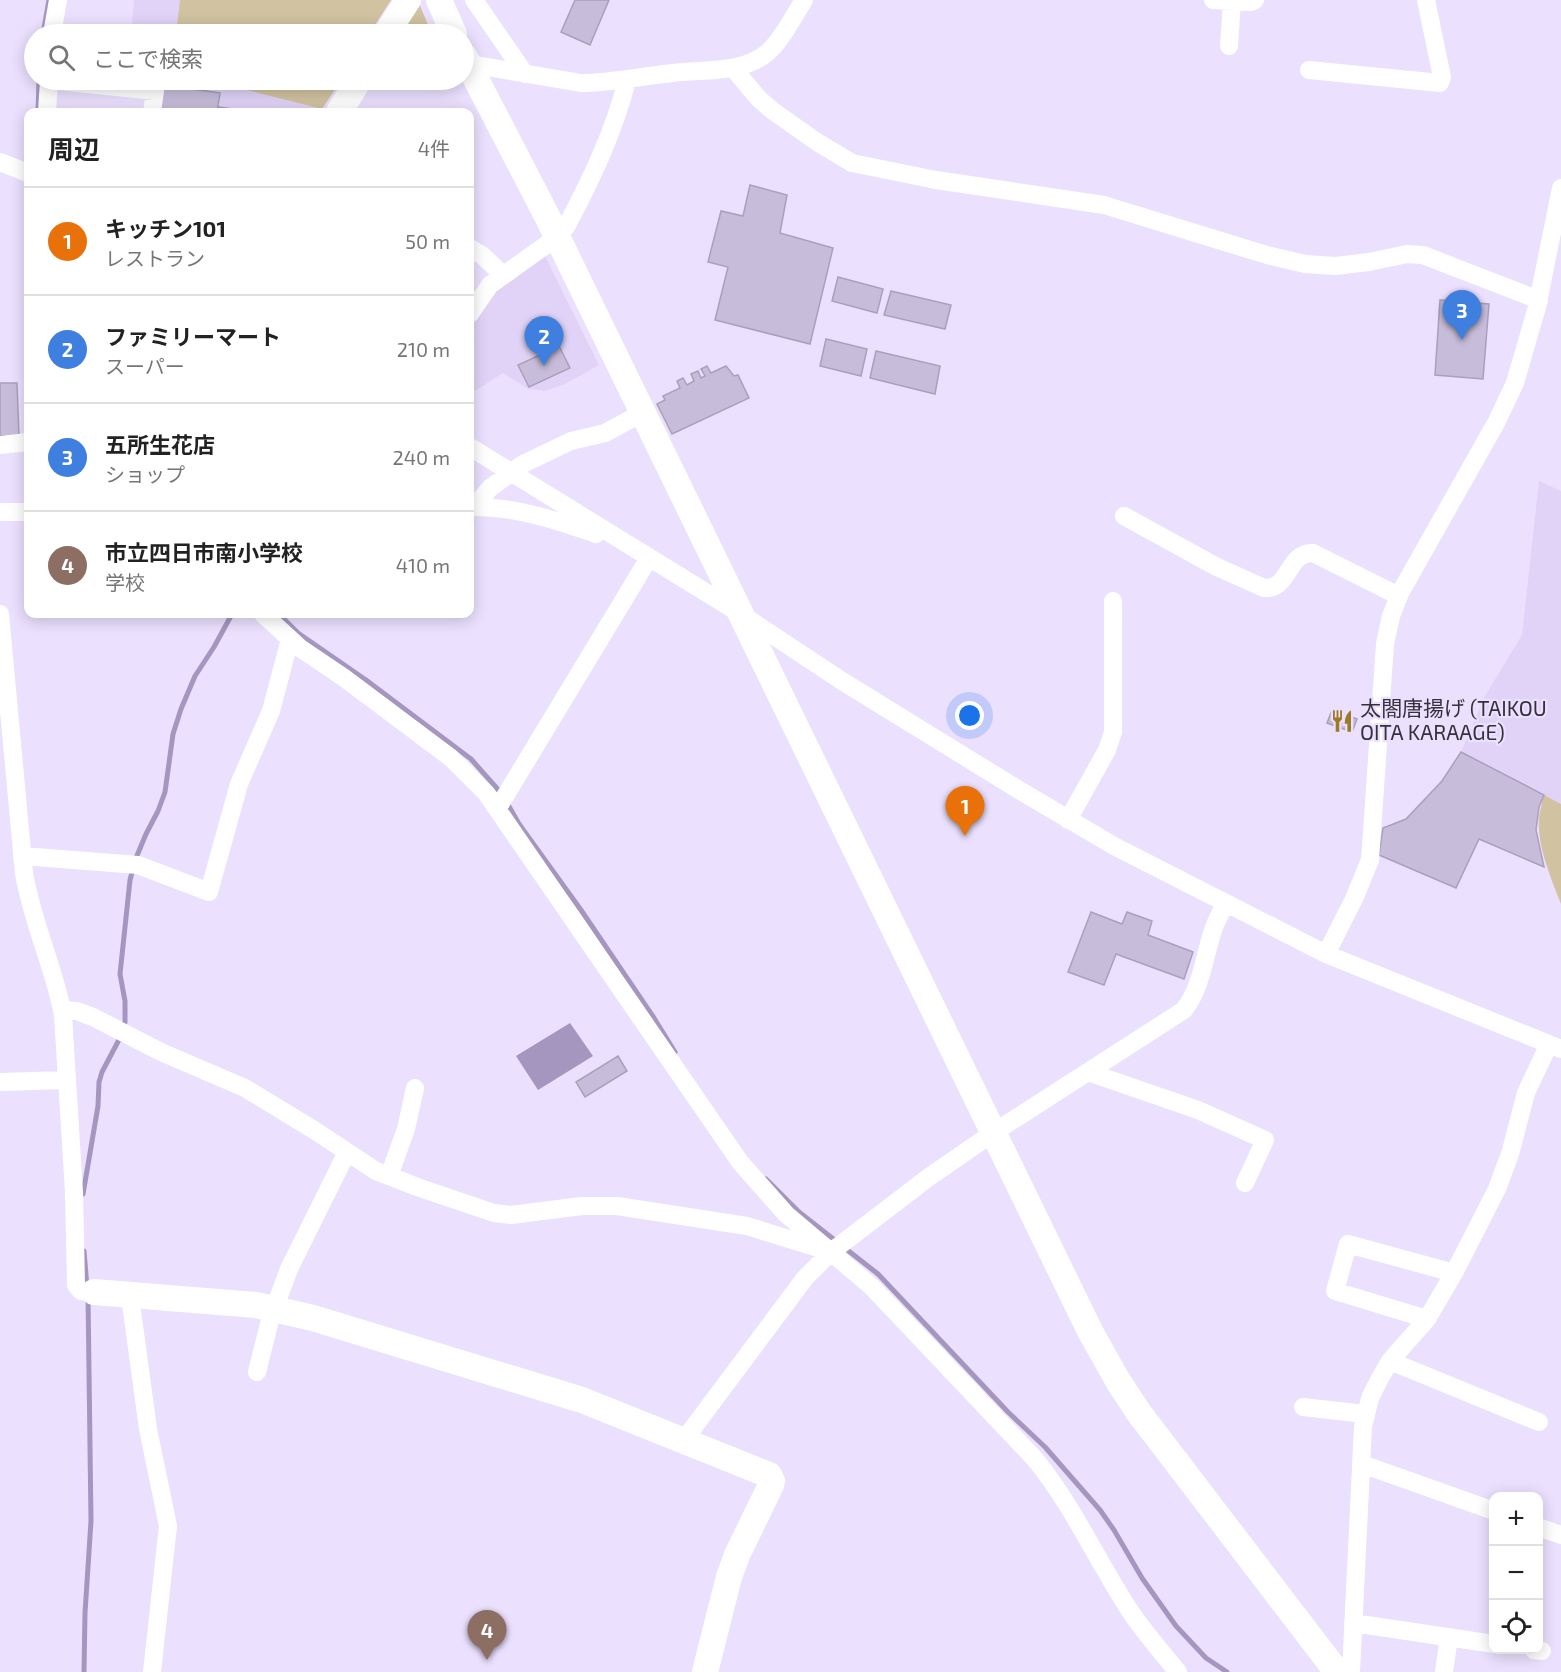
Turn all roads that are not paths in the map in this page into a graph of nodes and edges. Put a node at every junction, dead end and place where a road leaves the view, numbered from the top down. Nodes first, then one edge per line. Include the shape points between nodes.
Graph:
1 (58, 0) edge
2 (408, 0) edge
3 (439, 0) edge
4 (474, 0) edge
5 (804, 0) edge
6 (1213, 0) edge
7 (1254, 0) edge
8 (1426, 0) edge
9 (1232, 1) edge
10 (54, 24) edge
11 (392, 24) edge
12 (450, 24) edge
13 (1229, 46) dead end
14 (474, 63) edge
15 (733, 68) junction
16 (1309, 70) dead end
17 (525, 74) junction
18 (474, 78) edge
19 (627, 80) junction
20 (48, 90) edge
21 (137, 90) edge
22 (352, 90) edge
23 (47, 108) edge
24 (153, 108) edge
25 (341, 108) edge
26 (0, 162) edge
27 (24, 172) edge
28 (1561, 188) edge
29 (557, 237) junction
30 (474, 250) edge
31 (503, 275) junction
32 (1539, 300) junction
33 (474, 308) edge
34 (642, 413) junction
35 (24, 442) edge
36 (0, 445) edge
37 (474, 450) edge
38 (510, 472) junction
39 (474, 505) edge
40 (474, 507) edge
41 (0, 512) edge
42 (24, 512) edge
43 (1124, 516) dead end
44 (625, 543) junction
45 (649, 558) junction
46 (1399, 596) junction
47 (1113, 601) dead end
48 (0, 614) edge
49 (741, 614) junction
50 (267, 618) edge
51 (290, 639) junction
52 (498, 808) junction
53 (1068, 820) junction
54 (22, 856) junction
55 (1226, 904) junction
56 (1326, 954) junction
57 (62, 1010) junction
58 (1555, 1047) edge
59 (1088, 1072) junction
60 (66, 1080) junction
61 (0, 1082) edge
62 (415, 1088) dead end
63 (993, 1133) junction
64 (347, 1152) junction
65 (389, 1176) junction
66 (1245, 1184) dead end
67 (837, 1248) junction
68 (1454, 1273) junction
69 (94, 1292) joint
70 (130, 1296) junction
71 (274, 1308) junction
72 (1427, 1319) junction
73 (1390, 1361) junction
74 (257, 1372) dead end
75 (1303, 1407) dead end
76 (1365, 1414) junction
77 (1539, 1422) dead end
78 (684, 1440) junction
79 (1362, 1464) junction
80 (1489, 1509) edge
81 (1543, 1528) edge
82 (1561, 1534) edge
83 (1353, 1623) junction
84 (1449, 1637) junction
85 (1489, 1643) edge
86 (152, 1672) edge
87 (705, 1672) edge
88 (1178, 1672) edge
89 (1337, 1672) edge
90 (1351, 1672) edge
91 (1444, 1672) edge

1 - 10 street
2 - 11 street
3 - 12 street
4 - 17 street
5 - 15 street via 768,52
6 - 9 street
7 - 9 street
8 - 16 street via 1440,83
9 - 13 street
14 - 17 street
15 - 19 street
15 - 32 street via 773,111 852,163 1104,205 1305,264 1335,266 1423,255
17 - 19 street via 581,83
18 - 29 street
19 - 29 street via 606,144 581,200
20 - 23 street
21 - 24 street via 155,92
22 - 25 street
26 - 27 street
28 - 32 street
29 - 31 street
29 - 34 street
30 - 31 street
31 - 33 street
32 - 46 street via 1509,396
34 - 38 street via 605,433 571,441
34 - 49 street
35 - 36 street
37 - 38 street
38 - 39 street
38 - 44 street
40 - 44 street via 529,513
41 - 42 street
43 - 46 street via 1264,588 1280,584 1297,558 1308,552
44 - 45 street
45 - 49 street
45 - 52 street
46 - 56 street via 1384,652 1370,860
47 - 53 street via 1113,732
48 - 54 street
49 - 53 street
49 - 63 street
50 - 51 street
51 - 52 street via 451,758
51 - 54 street via 271,711 239,784 209,891 138,866
52 - 67 street via 740,1162 786,1214
53 - 55 street
54 - 57 street
55 - 56 street
55 - 59 street via 1212,928 1199,982 1185,1010
56 - 58 street
57 - 60 street
57 - 64 street via 93,1017 161,1052 235,1083
58 - 68 street via 1526,1093 1497,1189
59 - 63 street
59 - 66 street via 1198,1110 1265,1140
60 - 61 street
60 - 69 street via 76,1285 81,1291
62 - 65 street
63 - 67 street via 902,1196
63 - 89 street via 1072,1295 1128,1397
64 - 65 street
64 - 71 street via 309,1226
65 - 67 street via 502,1214 617,1206 747,1226
67 - 78 street via 805,1278
67 - 88 street via 1043,1469 1133,1614
68 - 72 street
68 - 72 street via 1348,1244 1335,1291
69 - 70 street
70 - 71 street
70 - 86 street via 148,1428 168,1526
71 - 74 street
71 - 78 street via 582,1400
72 - 73 street
73 - 76 street
73 - 77 street
75 - 76 street
76 - 79 street
78 - 87 street via 769,1475 772,1481 729,1577
79 - 80 street
79 - 83 street
81 - 82 street
83 - 84 street
83 - 90 street
84 - 85 street
84 - 91 street

